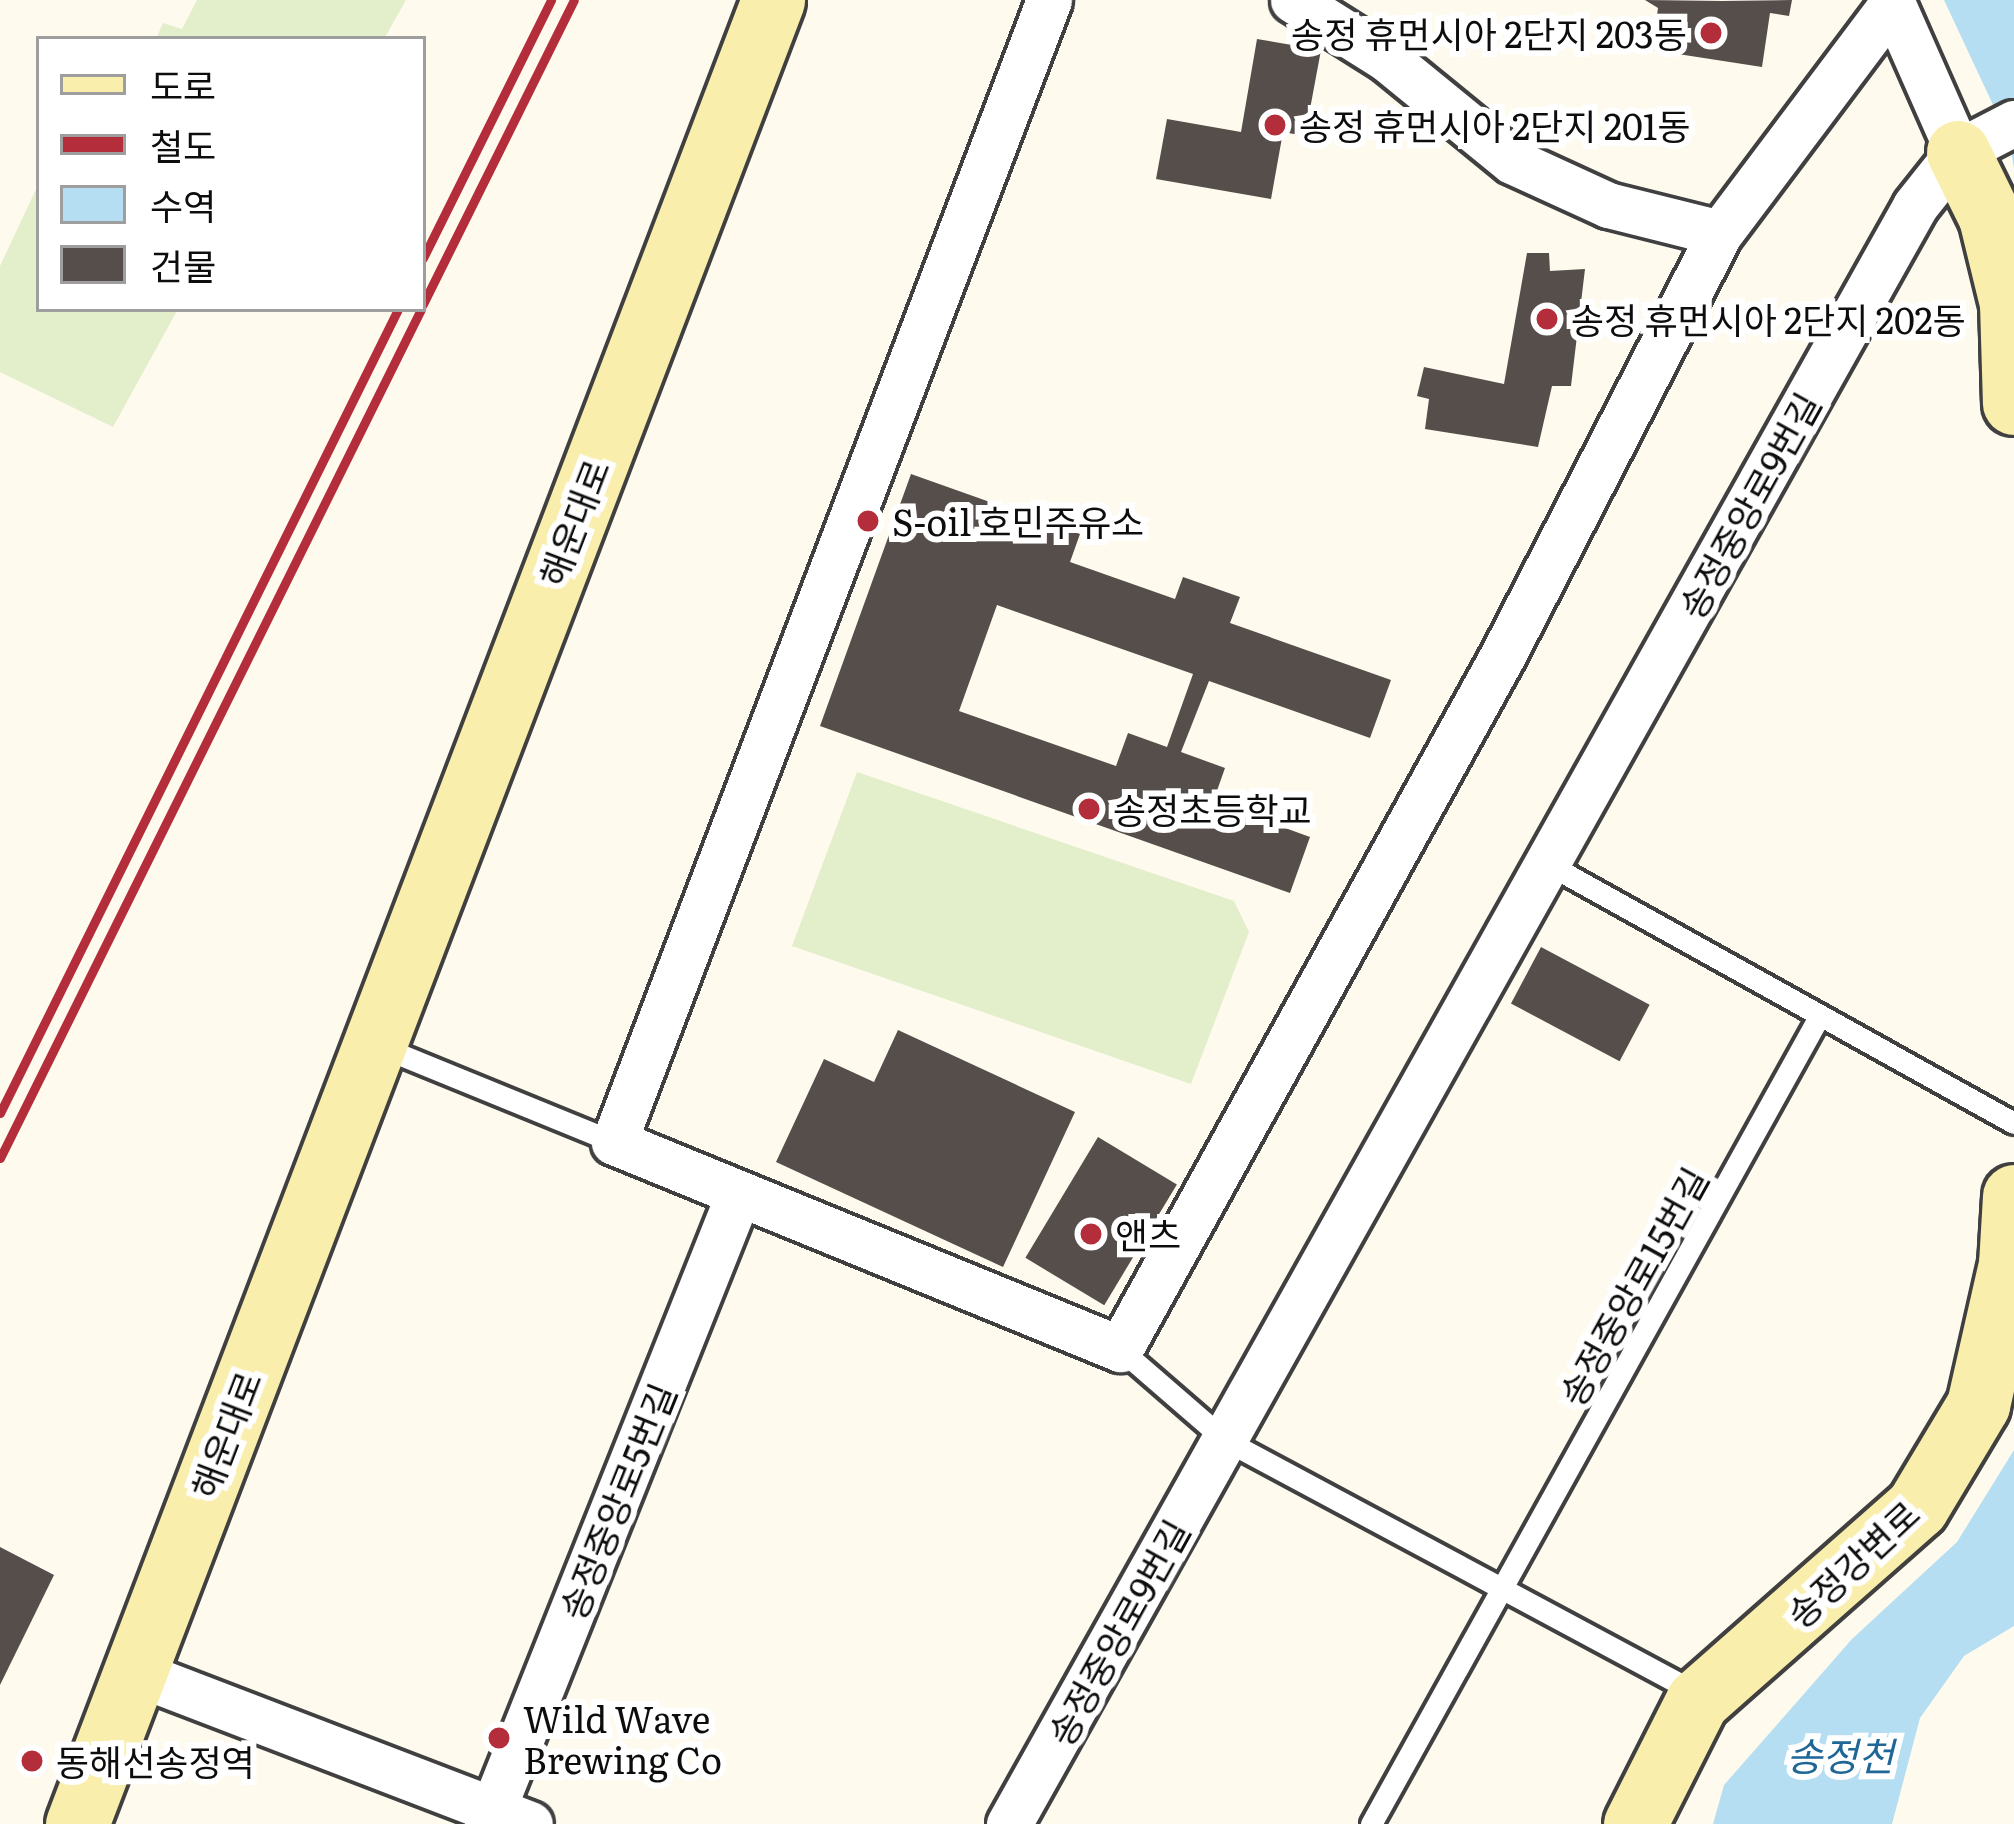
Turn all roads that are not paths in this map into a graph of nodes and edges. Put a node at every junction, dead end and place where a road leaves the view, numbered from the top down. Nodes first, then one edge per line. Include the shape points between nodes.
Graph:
1 (773, 0) edge
2 (1049, 0) edge
3 (1293, 0) edge
4 (1892, 2) edge
5 (1984, 137) edge
6 (1720, 233) junction
7 (2014, 403) edge
8 (1547, 864) junction
9 (1820, 1016) junction
10 (373, 1043) junction
11 (2014, 1123) edge
12 (614, 1142) junction
13 (739, 1193) junction
14 (2014, 1196) edge
15 (1120, 1349) junction
16 (1225, 1440) junction
17 (1502, 1588) junction
18 (134, 1672) junction
19 (1703, 1696) junction
20 (503, 1819) edge
21 (77, 1824) edge
22 (1009, 1824) edge
23 (1370, 1824) edge
24 (1635, 1824) edge

1 - 10 main road, 해운대로
2 - 12 street
3 - 6 street via 1387,58 1512,161 1608,205
4 - 5 street
4 - 6 street
5 - 7 main road via 1990,217 2011,303
5 - 8 street, 송정중앙로9번길 via 1915,206
6 - 15 street via 1504,653
8 - 9 lane
8 - 16 street, 송정중앙로9번길
9 - 11 lane
9 - 17 lane, 송정중앙로15번길
10 - 12 lane
10 - 18 main road, 해운대로
12 - 13 street
13 - 15 street
13 - 20 street, 송정중앙로5번길
14 - 19 main road, 송정강변로 via 2010,1264 1978,1405 1917,1507
15 - 16 lane
16 - 17 lane
16 - 22 street, 송정중앙로9번길
17 - 19 lane
17 - 23 lane, 송정중앙로15번길
18 - 20 street, 송정중앙로5번길
18 - 21 main road, 해운대로
19 - 24 main road, 송정강변로

